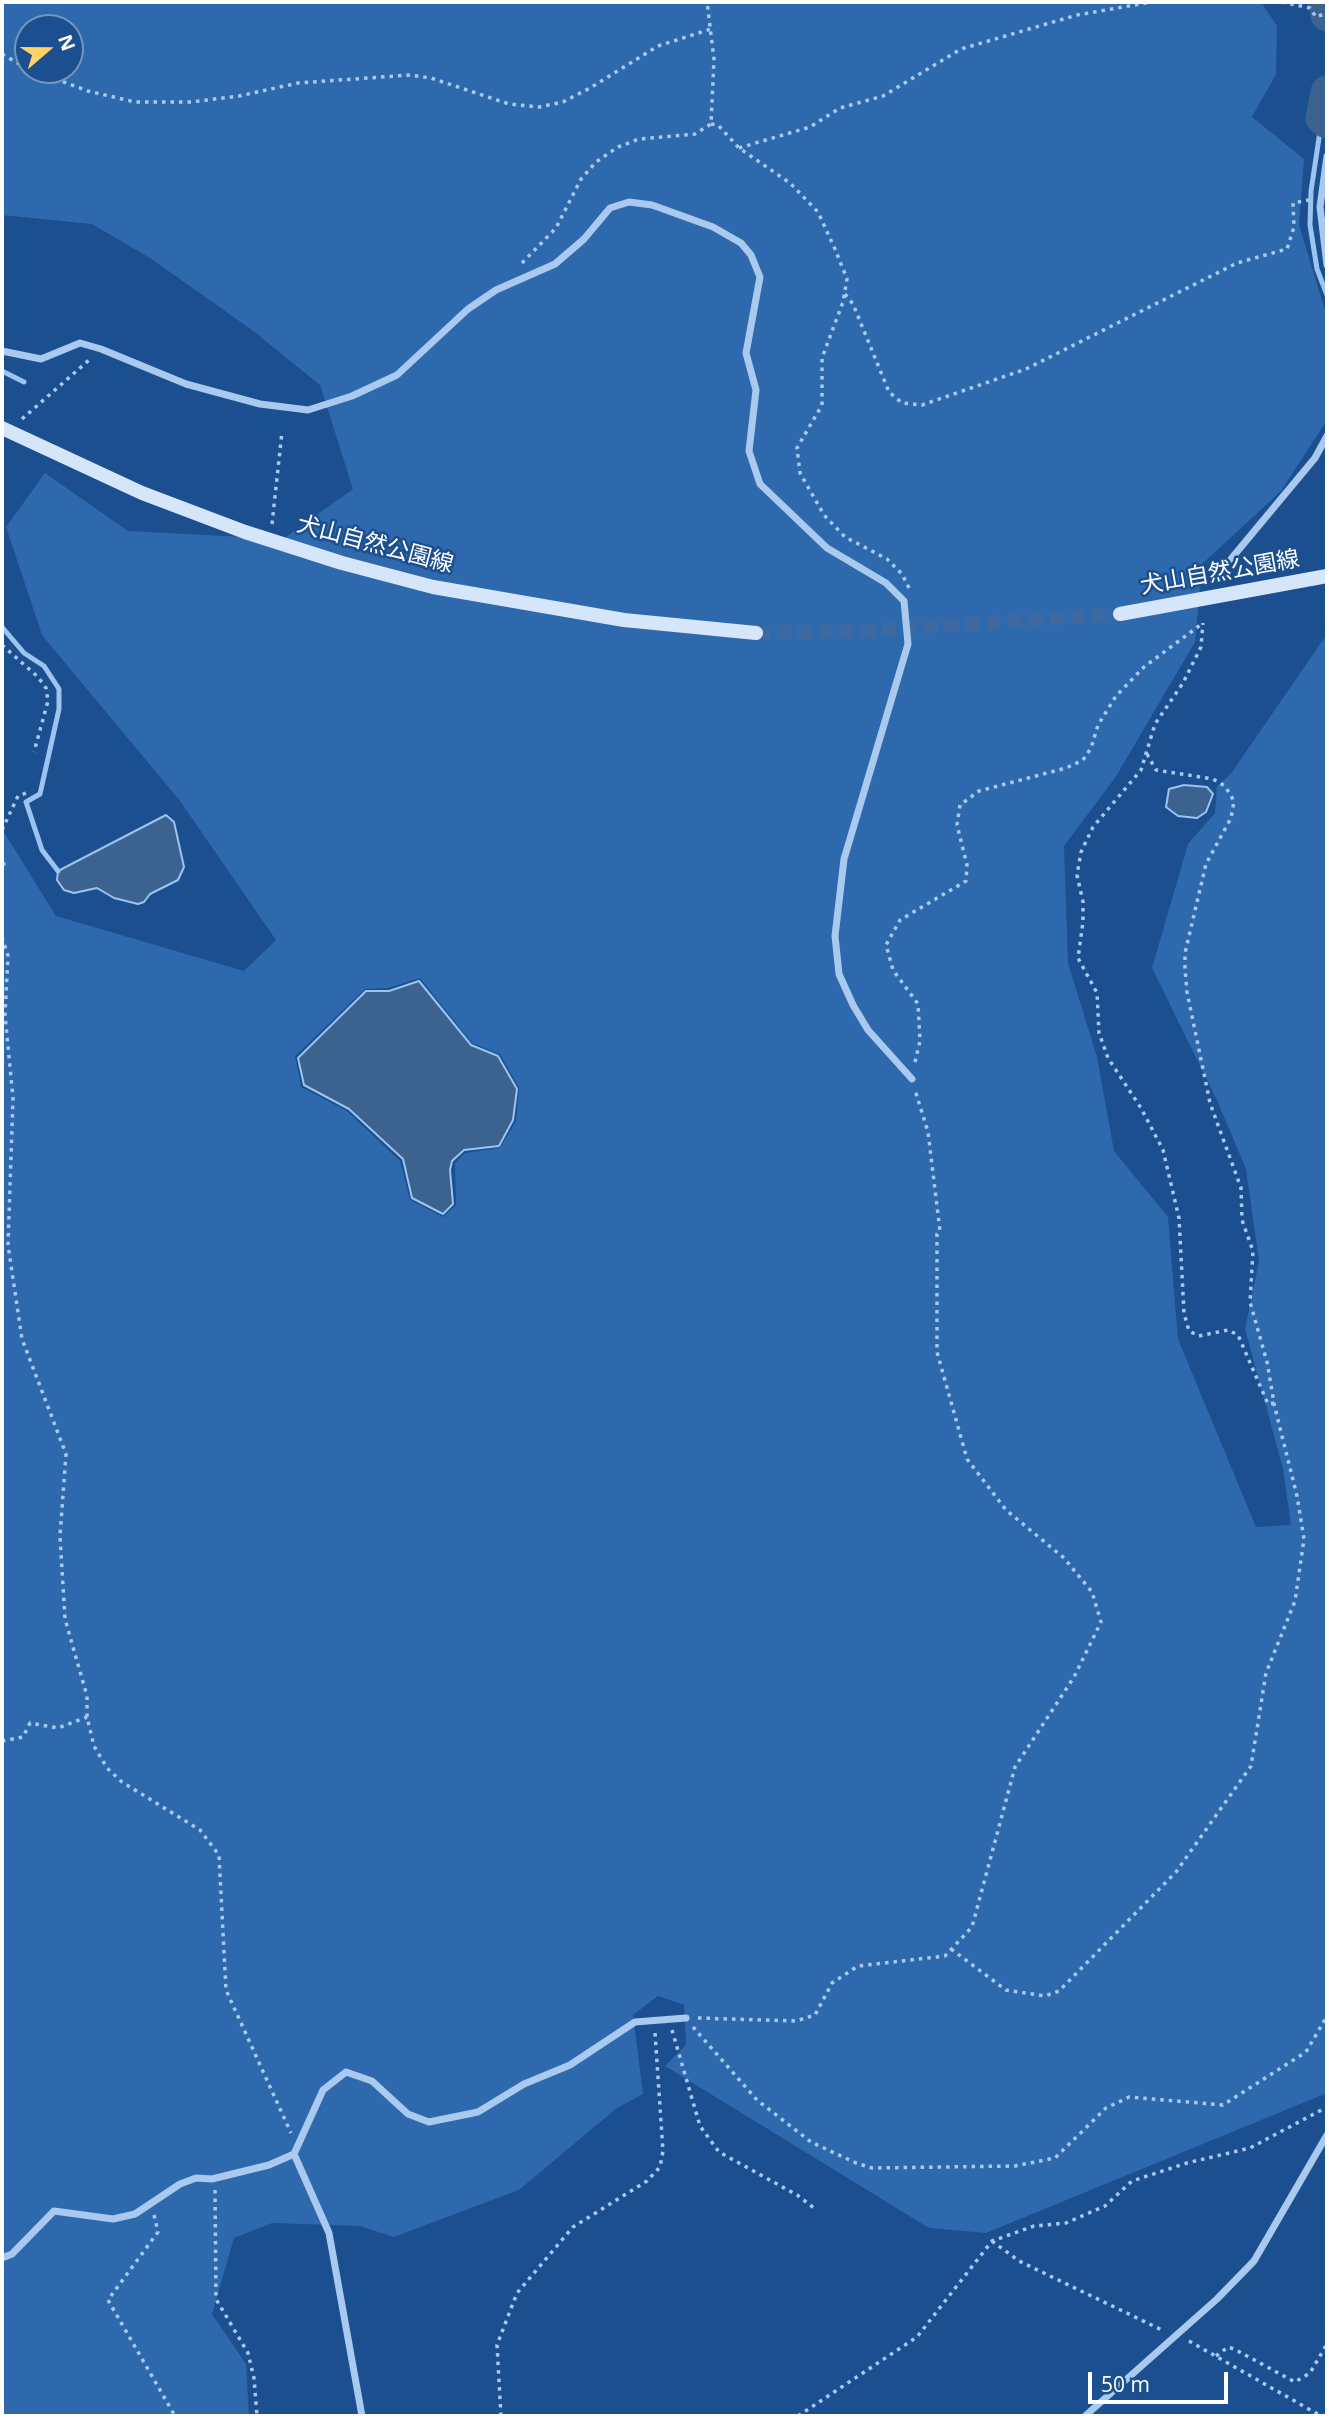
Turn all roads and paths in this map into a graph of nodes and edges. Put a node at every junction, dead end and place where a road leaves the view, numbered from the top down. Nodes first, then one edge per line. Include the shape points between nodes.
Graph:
1 (707, 2) edge
2 (1152, 2) edge
3 (1282, 2) edge
4 (1327, 13) edge
5 (711, 29) junction
6 (70, 84) edge
7 (711, 124) junction
8 (740, 148) junction
9 (1327, 156) edge
10 (1304, 200) dead end
11 (1327, 265) edge
12 (496, 290) junction
13 (845, 293) junction
14 (101, 349) junction
15 (2, 351) edge
16 (22, 419) dead end
17 (2, 428) edge
18 (282, 432) dead end
19 (1327, 436) edge
20 (270, 540) junction
21 (1231, 559) dead end
22 (1327, 576) edge
23 (904, 601) junction
24 (1120, 614) tunnel mouth
25 (756, 633) tunnel mouth
26 (2, 645) edge
27 (34, 752) dead end
28 (1147, 754) junction
29 (26, 793) dead end
30 (2, 830) edge
31 (2, 864) edge
32 (8, 864) dead end
33 (2, 937) edge
34 (2, 1010) edge
35 (5, 1015) junction
36 (912, 1079) junction
37 (1274, 1404) junction
38 (87, 1717) junction
39 (2, 1741) edge
40 (951, 1949) junction
41 (1327, 2016) edge
42 (685, 2018) junction
43 (669, 2019) junction
44 (654, 2020) junction
45 (1327, 2107) edge
46 (1327, 2135) edge
47 (294, 2154) junction
48 (212, 2179) junction
49 (151, 2203) junction
50 (814, 2208) dead end
51 (992, 2241) junction
52 (2, 2258) edge
53 (1177, 2335) junction
54 (1327, 2344) edge
55 (1216, 2356) junction
56 (175, 2416) edge
57 (257, 2416) edge
58 (362, 2416) edge
59 (501, 2416) edge
60 (798, 2416) edge
61 (1085, 2416) edge
62 (1321, 2416) edge

1 - 5 path
2 - 8 path via 1077,15 961,49 883,96 840,108 810,127
3 - 4 path via 1310,8 1316,17
5 - 6 path via 659,46 563,102 539,107 509,104 410,75 298,83 191,102 135,102
5 - 7 path
7 - 8 path via 718,125
7 - 12 path via 695,134 639,139 596,162 556,228
8 - 13 path via 790,183 818,212 847,279
9 - 11 street via 1321,207
10 - 13 path via 1293,202 1294,227 1286,249 1237,264 1026,369 922,405 902,403 889,392
12 - 14 street via 468,309 397,374 308,411 186,384
12 - 23 street via 555,264 610,208 629,202 652,205 713,227 741,243 760,277 747,353 756,390 749,451 760,484 827,548 886,583
13 - 23 path via 822,358 822,405 797,448 800,473 824,514 845,537 887,559 902,575 911,587
14 - 15 street via 80,344 41,359
14 - 16 path
17 - 20 main road, 犬山自然公園線 via 142,493
18 - 20 path
19 - 21 street via 1315,458
20 - 25 main road, 犬山自然公園線 via 433,587 624,620
22 - 24 main road, 犬山自然公園線
23 - 36 street via 908,644 844,859 835,936 839,974 853,1006
26 - 27 path via 46,688 48,701
28 - 36 path via 1155,724 1200,647 1203,623 1144,667 1116,696 1083,760 979,791 960,805 957,825 967,865 966,881 900,920 886,945 893,970 918,1004 920,1041
28 - 37 path via 1156,770 1213,779 1225,786 1234,801 1231,818 1206,864 1185,969 1210,1103 1241,1188 1242,1220 1253,1251 1250,1302 1268,1362
28 - 37 path via 1135,779 1093,827 1082,852 1077,875 1083,902 1078,958 1097,993 1099,1033 1108,1059 1163,1150 1179,1218 1189,1331 1199,1336 1228,1330 1238,1335 1268,1404
29 - 30 path via 18,796
31 - 32 path
33 - 35 path via 8,956
34 - 35 path
35 - 38 path via 13,1098 8,1245 22,1339 66,1454 60,1535 65,1619 87,1696
36 - 40 path via 928,1132 940,1231 937,1352 967,1459 1006,1510 1065,1558 1091,1592 1101,1622 1074,1677 1015,1767 977,1914 972,1927
37 - 40 path via 1304,1539 1295,1601 1266,1673 1251,1766 1176,1872 1059,1991 1045,1996 1006,1990
38 - 39 path via 58,1728 30,1723 23,1737
38 - 47 path via 94,1746 107,1768 200,1830 219,1855 226,1990 291,2134
40 - 42 path via 945,1956 858,1966 832,1983 815,2015 796,2021
41 - 42 path via 1306,2052 1223,2105 1129,2097 1106,2108 1055,2158 1015,2166 885,2168 856,2163 811,2142 757,2100
42 - 43 street
43 - 44 street
43 - 50 path via 700,2126 719,2152
44 - 47 street via 635,2022 570,2065 524,2084 478,2112 429,2122 408,2114 372,2081 346,2072 323,2090
44 - 59 path via 663,2151 660,2167 647,2181 573,2227 517,2293 497,2345
45 - 51 path via 1250,2148 1132,2181 1105,2206 1066,2223 1034,2226
46 - 53 street via 1254,2261
47 - 48 street
47 - 58 street via 328,2233
48 - 49 street via 180,2184
48 - 57 path via 217,2196 216,2298 248,2353
49 - 52 street via 135,2214 113,2219 54,2211 12,2254
49 - 56 path via 158,2232 108,2300
51 - 53 path via 1019,2261
51 - 60 path via 917,2337
53 - 55 path
53 - 61 street
54 - 55 path via 1310,2374 1295,2382 1228,2347
55 - 62 path

